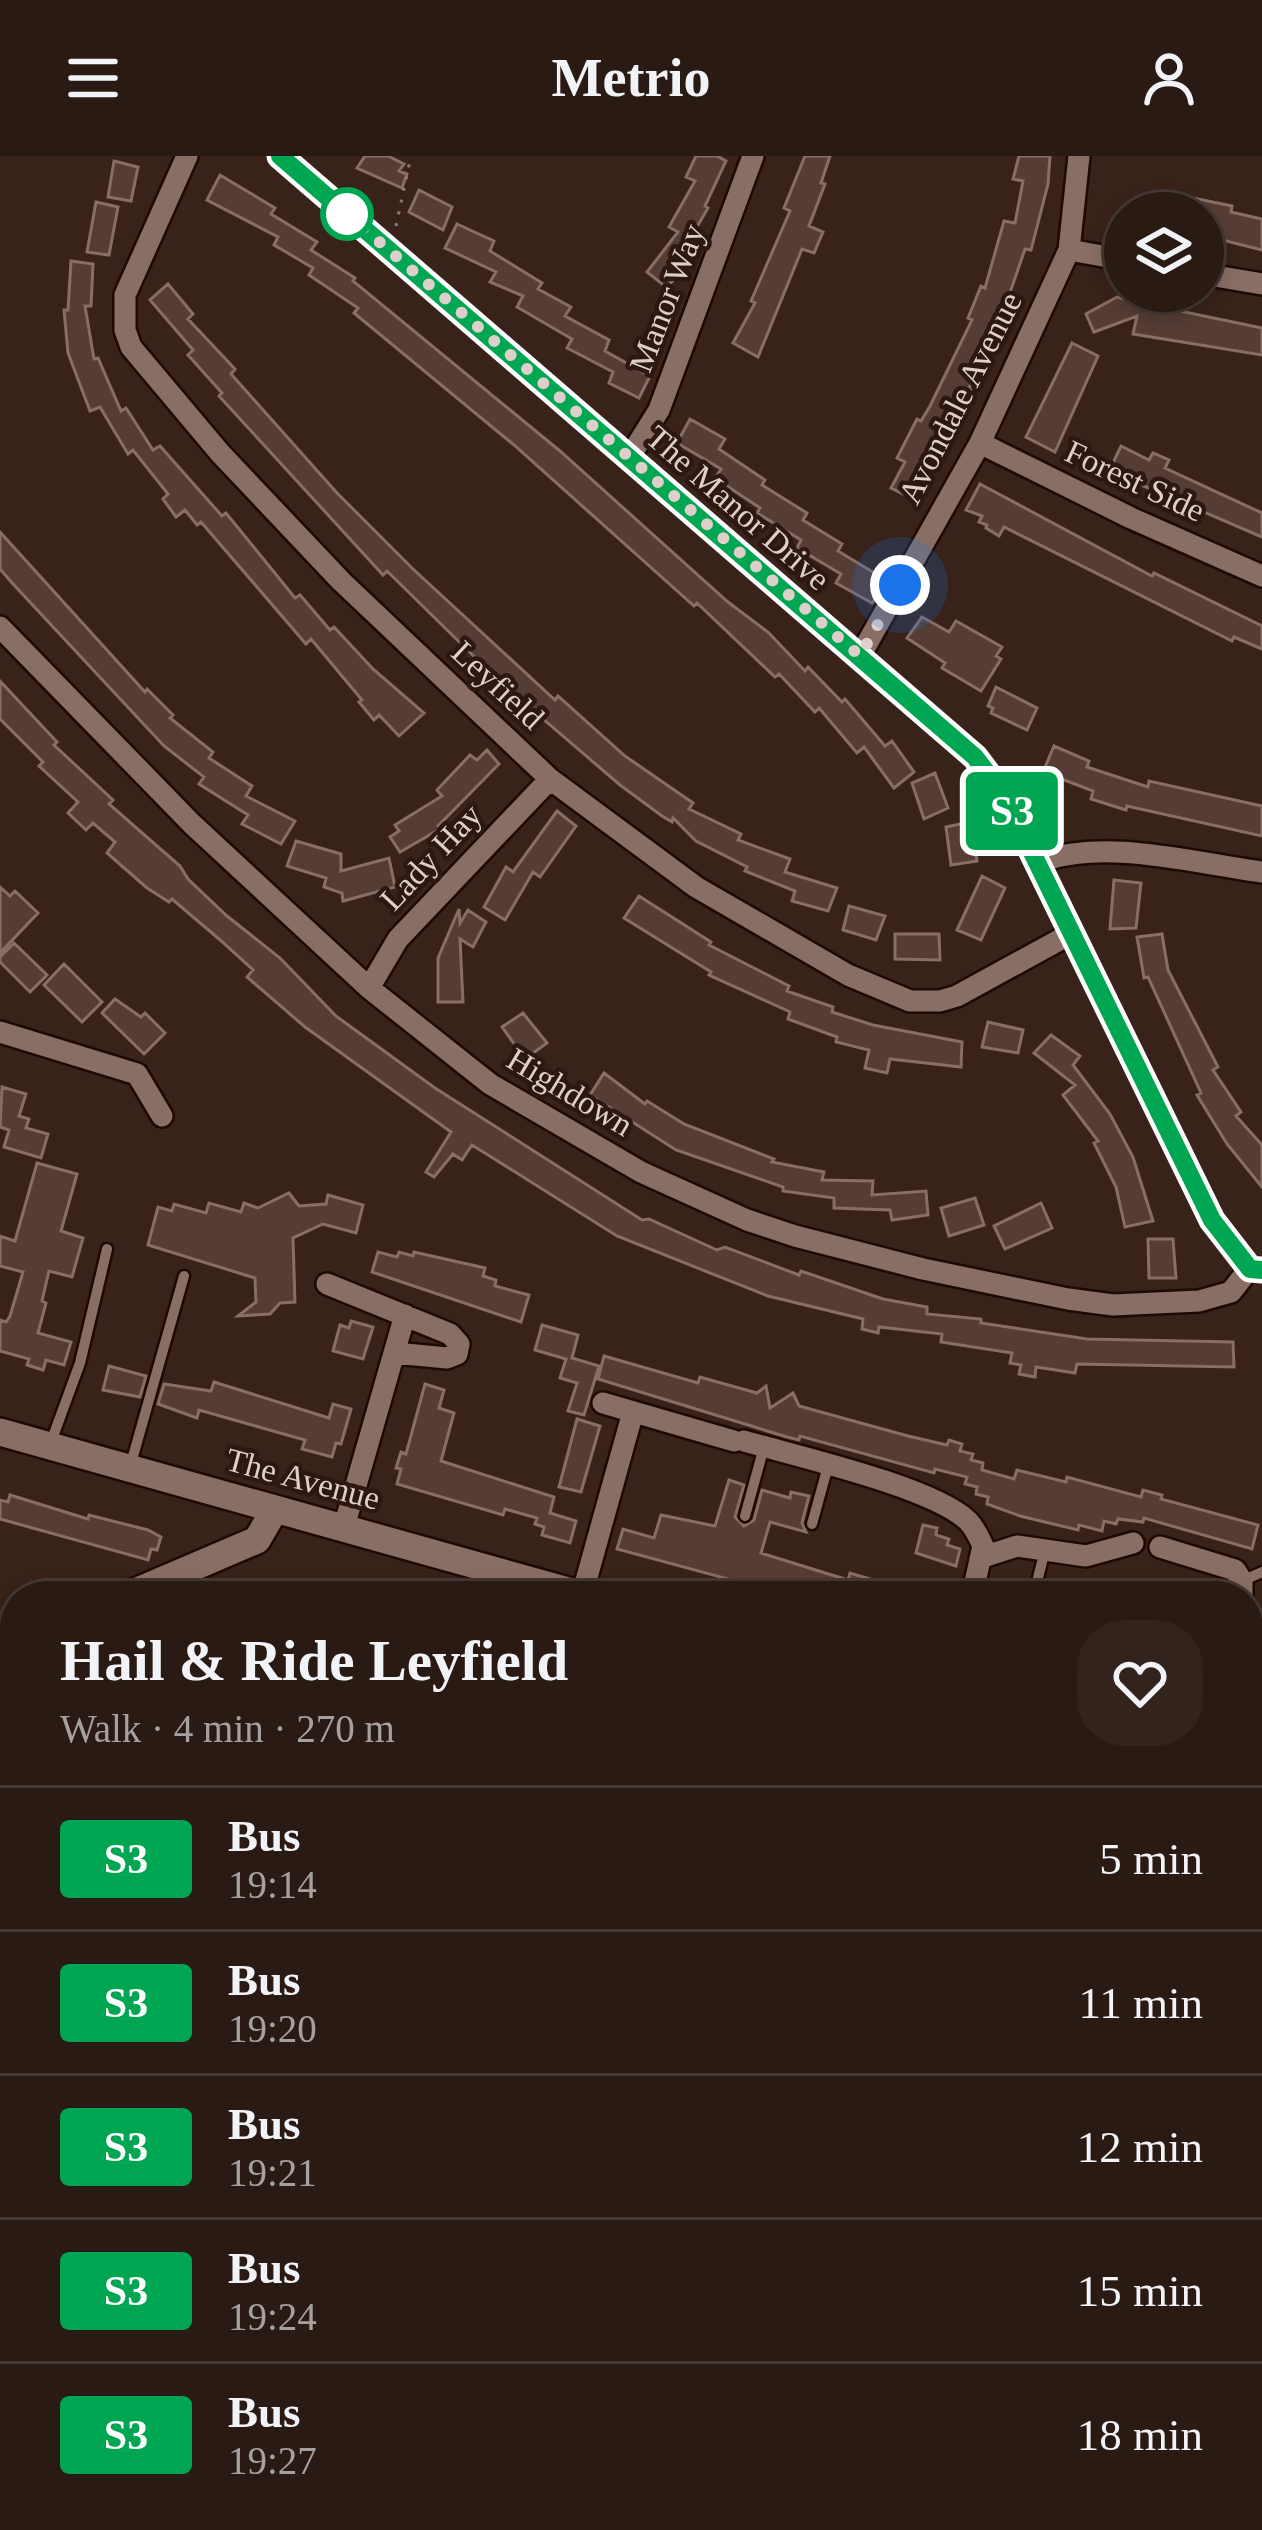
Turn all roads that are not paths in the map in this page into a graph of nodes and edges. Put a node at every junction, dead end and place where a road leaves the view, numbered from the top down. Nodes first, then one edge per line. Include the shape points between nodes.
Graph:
1 (187, 156) edge
2 (280, 156) edge
3 (753, 156) edge
4 (1079, 156) edge
5 (1069, 250) junction
6 (1104, 256) edge
7 (1224, 278) edge
8 (1262, 284) edge
9 (980, 443) junction
10 (629, 458) junction
11 (1262, 575) edge
12 (0, 627) edge
13 (860, 656) junction
14 (550, 779) junction
15 (1037, 863) junction
16 (1262, 872) edge
17 (1072, 933) junction
18 (369, 988) junction
19 (0, 1032) edge
20 (162, 1116) dead end
21 (107, 1250) dead end
22 (1256, 1270) edge
23 (184, 1276) dead end
24 (327, 1284) dead end
25 (406, 1316) junction
26 (395, 1353) junction
27 (603, 1403) dead end
28 (633, 1412) junction
29 (0, 1432) edge
30 (747, 1443) junction
31 (50, 1446) junction
32 (828, 1466) junction
33 (130, 1467) junction
34 (275, 1509) junction
35 (745, 1516) dead end
36 (812, 1524) dead end
37 (344, 1527) junction
38 (1133, 1543) dead end
39 (1160, 1547) dead end
40 (1045, 1550) junction
41 (983, 1557) junction
42 (162, 1581) edge
43 (513, 1581) edge
44 (588, 1581) edge
45 (976, 1581) edge
46 (1037, 1581) edge
47 (1246, 1581) edge

1 - 14 street, Leyfield via 125,295 131,347 340,581
2 - 10 street, The Manor Drive
3 - 10 street, Manor Way via 658,410
4 - 5 street, Avondale Avenue
5 - 6 street
5 - 9 street, Avondale Avenue
7 - 8 street
9 - 11 street, Forest Side
9 - 13 street, Avondale Avenue
10 - 13 street, The Manor Drive
12 - 18 street, Highdown via 192,824
13 - 15 street, The Manor Drive via 992,776
14 - 17 street, Leyfield via 696,887 892,996 925,1003 956,996
14 - 18 street, Lady Hay via 398,939
15 - 16 street via 1100,850
15 - 17 street, The Manor Drive
17 - 22 street, The Manor Drive via 1212,1220
18 - 22 street, Highdown via 515,1099 641,1172 795,1236 1113,1304 1217,1298
19 - 20 street via 136,1074
21 - 31 lane
23 - 33 lane
24 - 25 street
25 - 26 street
25 - 26 street via 458,1339 459,1350 447,1358
26 - 37 street
27 - 28 street
28 - 30 street
28 - 44 street
29 - 31 street, The Avenue
30 - 32 street
30 - 35 lane
31 - 33 street, The Avenue
32 - 36 lane
32 - 41 street via 956,1511 978,1533
33 - 34 street, The Avenue
34 - 37 street, The Avenue
34 - 42 street via 257,1540
37 - 43 street, The Avenue
38 - 40 street via 1086,1556
39 - 47 street via 1223,1564
40 - 41 street via 1017,1546
40 - 46 lane
41 - 45 street

